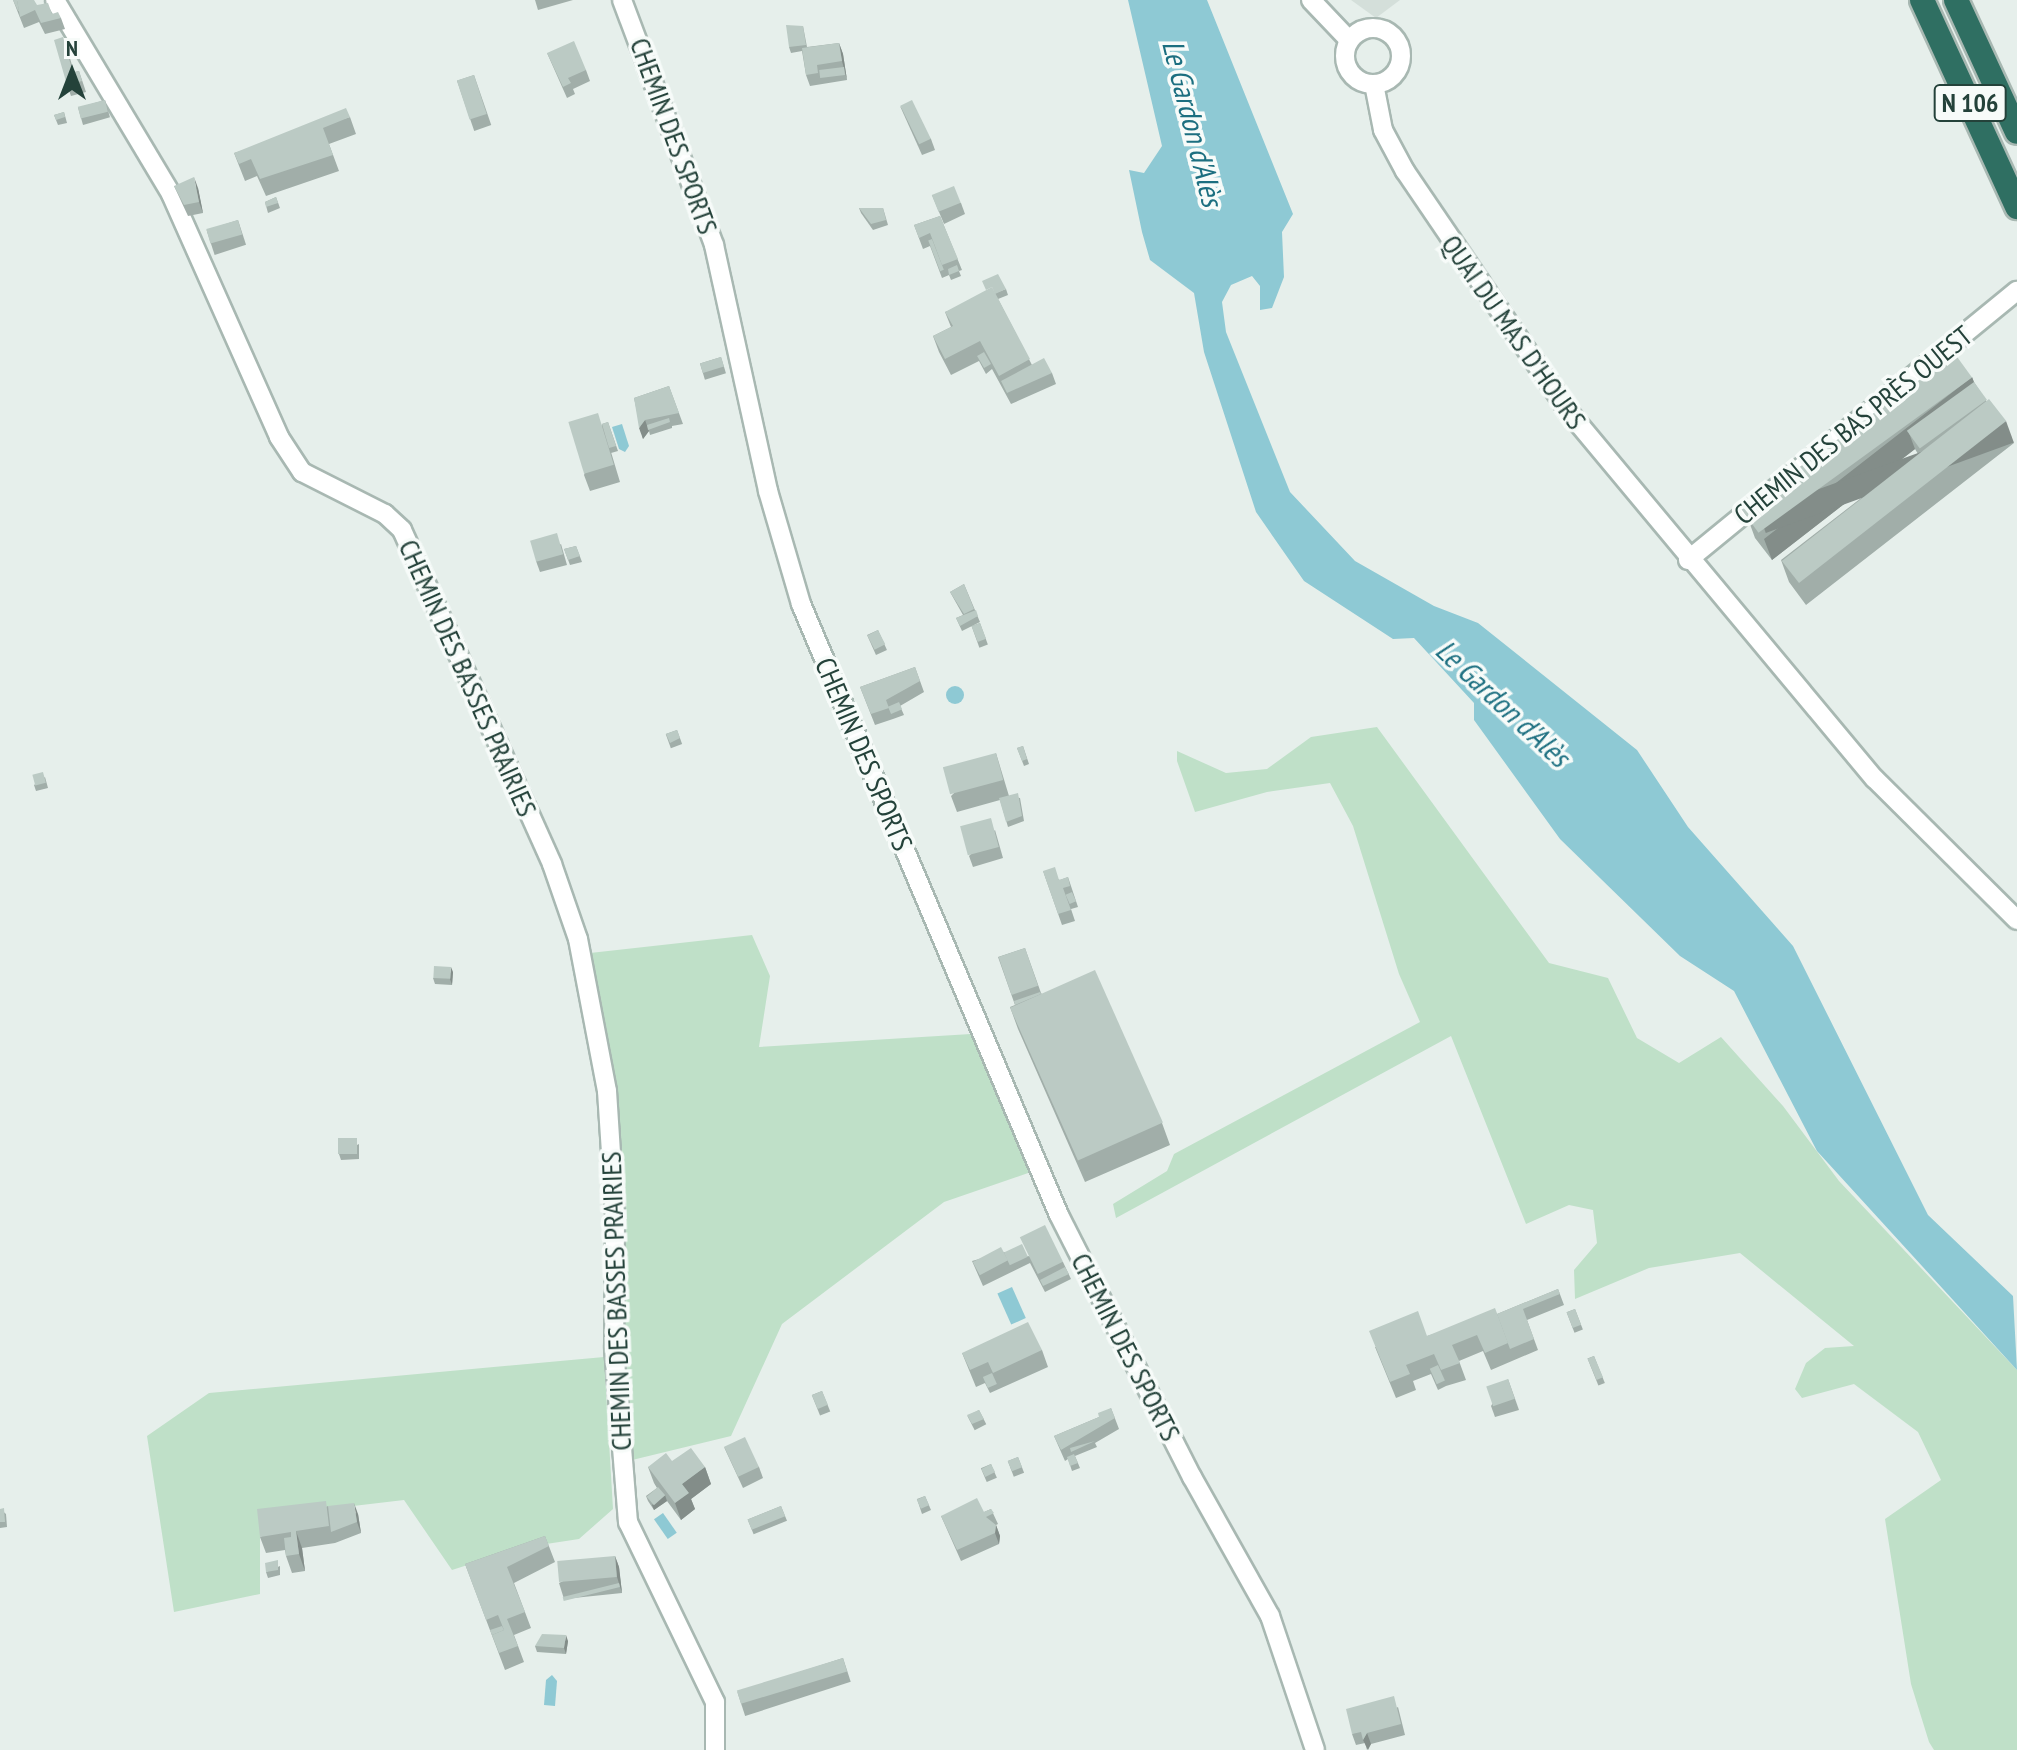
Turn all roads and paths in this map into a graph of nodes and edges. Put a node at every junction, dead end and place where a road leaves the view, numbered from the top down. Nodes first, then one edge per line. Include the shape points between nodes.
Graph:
1 (55, 0) edge
2 (622, 0) edge
3 (1311, 0) edge
4 (1922, 0) edge
5 (1956, 0) edge
6 (1349, 40) junction
7 (1374, 84) junction
8 (2017, 132) edge
9 (2017, 207) edge
10 (2017, 291) edge
11 (1688, 560) junction
12 (2017, 920) edge
13 (715, 1750) edge
14 (1315, 1750) edge

1 - 13 street, CHEMIN DES BASSES PRAIRIES via 171,194 279,437 302,472 385,514 402,530 552,864 578,939 607,1091 628,1522 715,1702
2 - 14 street, CHEMIN DES SPORTS via 714,245 768,491 801,604 1059,1215 1192,1477 1270,1616
3 - 6 street
4 - 9 highway, N 106
5 - 8 highway, N 106
6 - 7 street via 1344,57 1350,73
6 - 7 street via 1363,29 1381,28 1400,46 1397,72
7 - 11 street, QUAI DU MAS D'HOURS via 1383,130 1470,273 1568,411
10 - 11 street, CHEMIN DES BAS PRÈS OUEST
11 - 12 street, QUAI DU MAS D'HOURS via 1875,779

